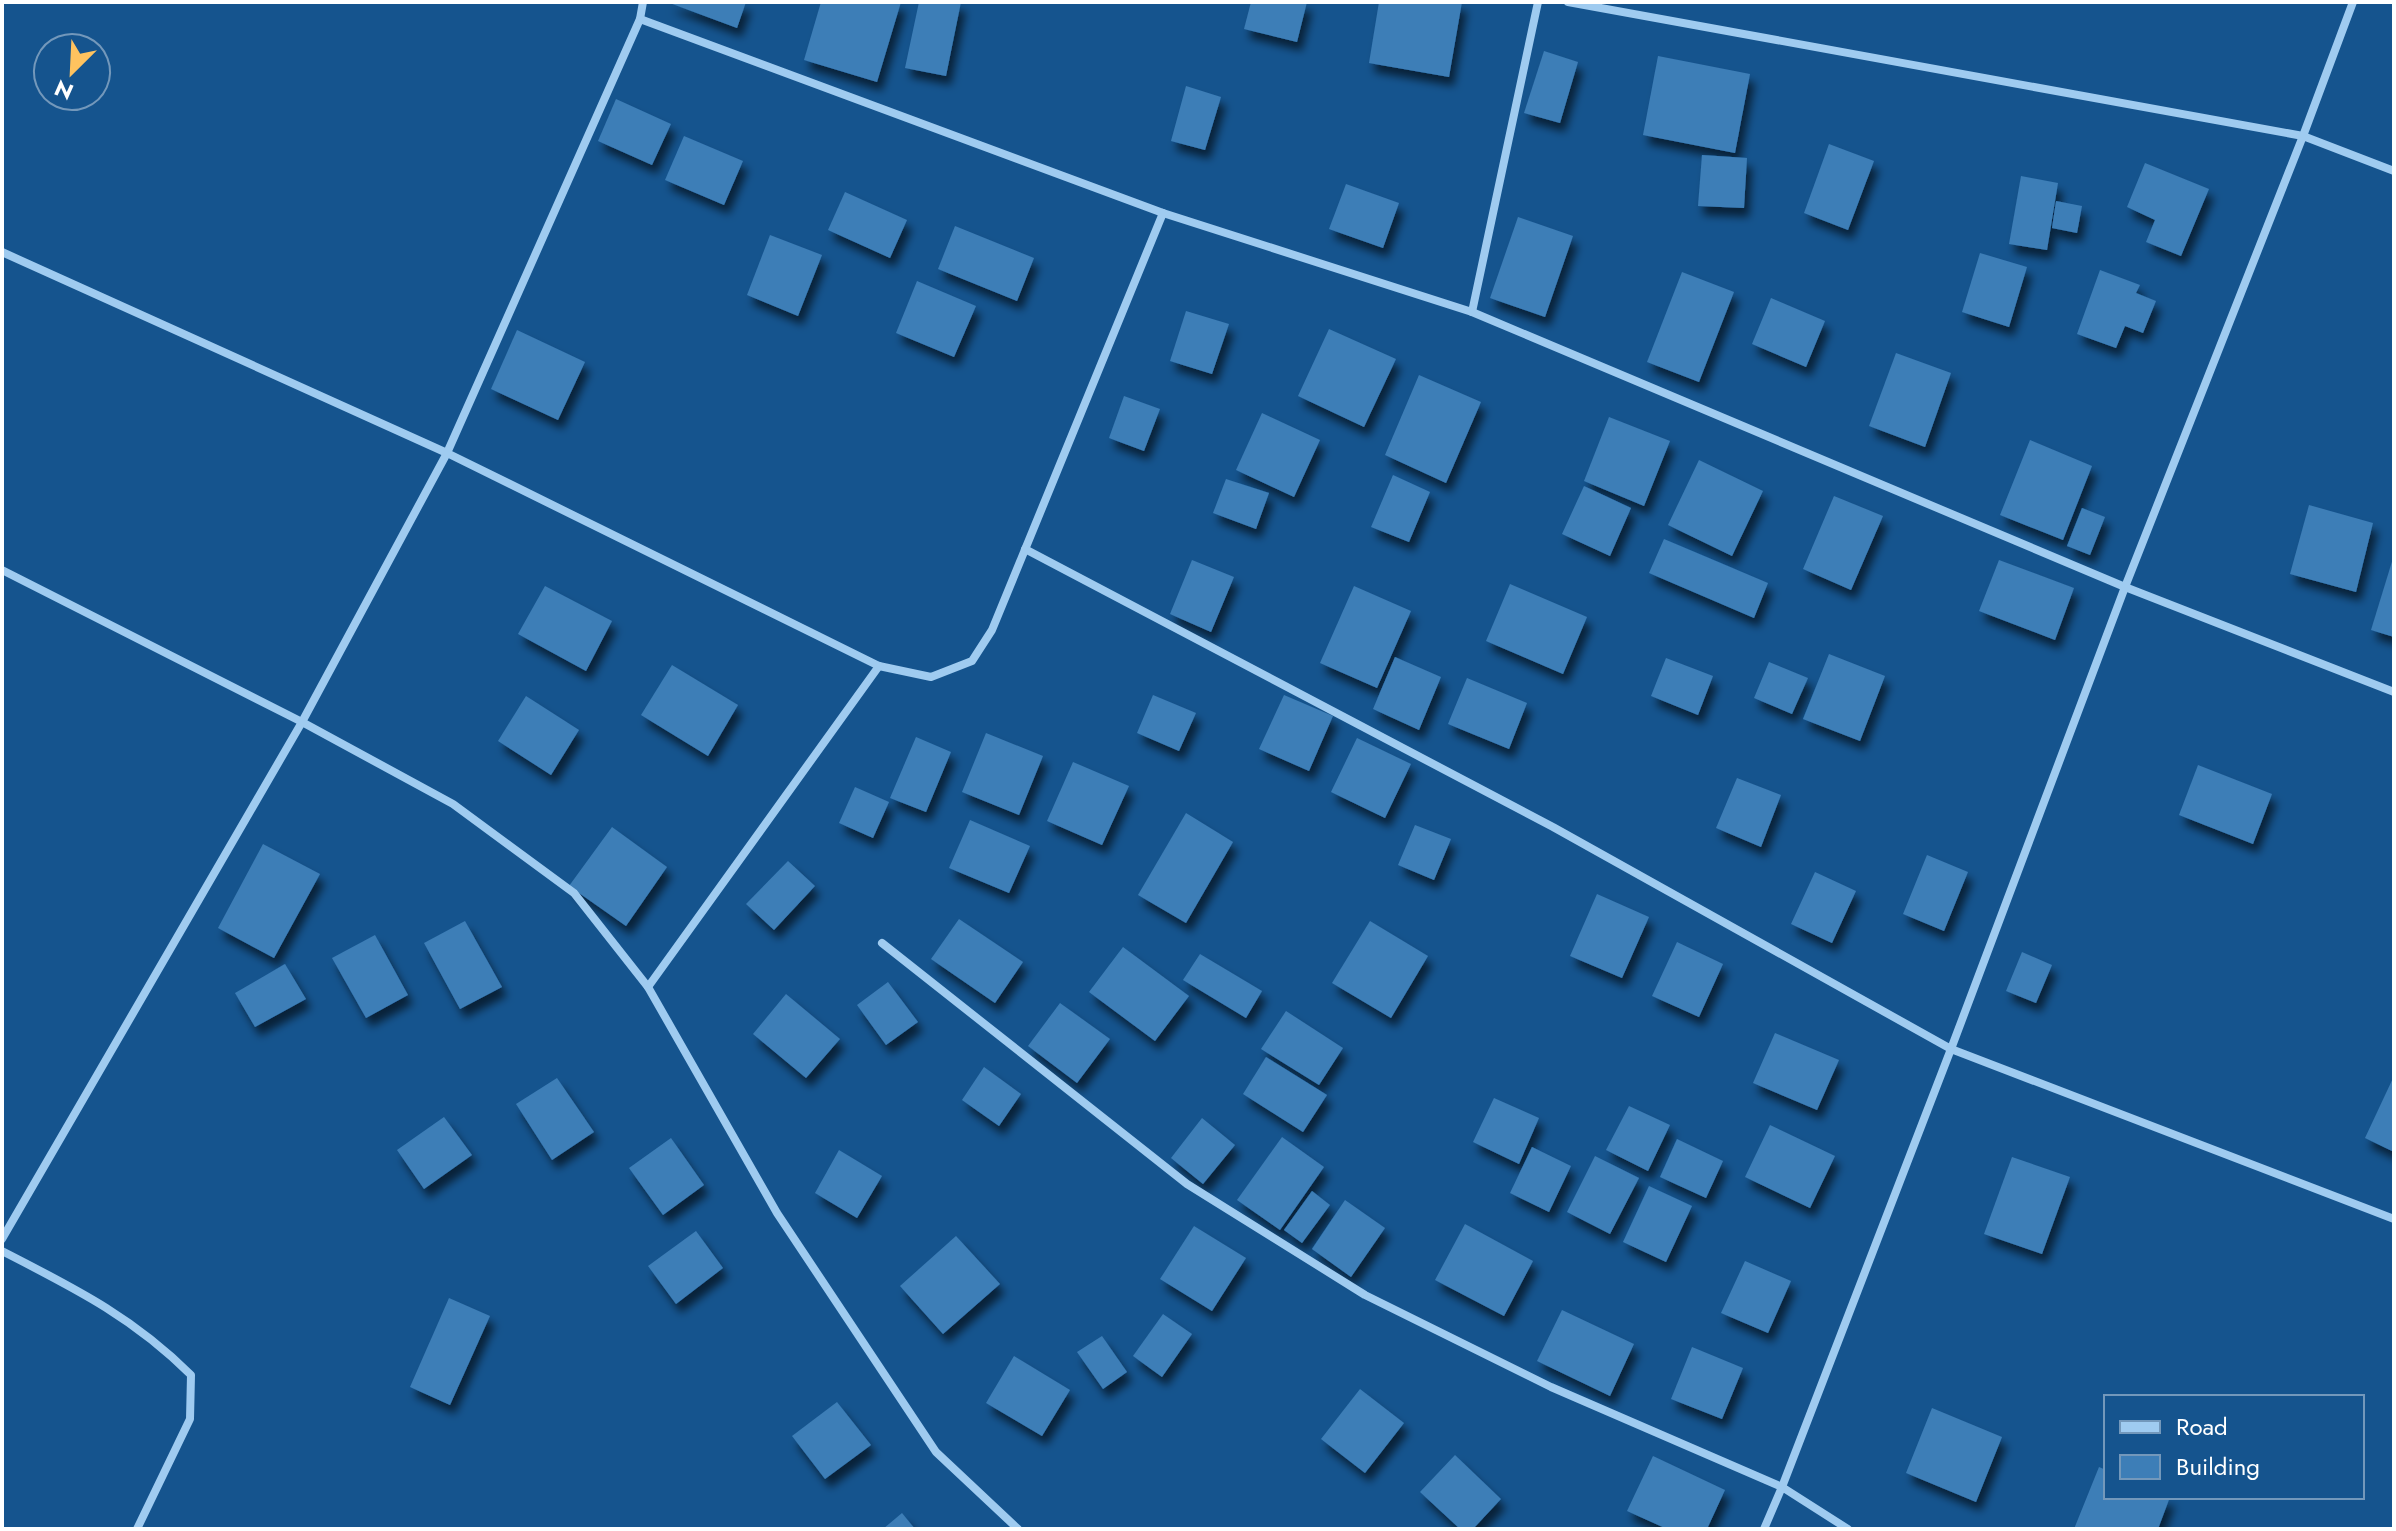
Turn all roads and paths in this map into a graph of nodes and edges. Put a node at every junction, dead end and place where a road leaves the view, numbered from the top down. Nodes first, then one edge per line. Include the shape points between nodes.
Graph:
1 (643, 2) edge
2 (1538, 2) edge
3 (1568, 2) edge
4 (2353, 2) edge
5 (640, 19) junction
6 (2303, 136) junction
7 (2394, 171) edge
8 (1163, 213) junction
9 (2, 252) edge
10 (1472, 312) junction
11 (447, 453) junction
12 (1025, 549) junction
13 (2, 570) edge
14 (2125, 587) junction
15 (879, 666) junction
16 (2394, 692) edge
17 (302, 722) junction
18 (882, 943) dead end
19 (648, 987) junction
20 (1951, 1049) junction
21 (2394, 1219) edge
22 (2, 1239) edge
23 (2, 1251) edge
24 (1782, 1487) junction
25 (137, 1529) edge
26 (1018, 1529) edge
27 (1764, 1529) edge
28 (1848, 1529) edge

1 - 5 street
2 - 10 street
3 - 6 street
4 - 6 street
5 - 8 street
5 - 11 street
6 - 7 street
6 - 14 street
8 - 10 street
8 - 12 street
9 - 11 street
10 - 14 street
11 - 15 street
11 - 17 street
12 - 15 street via 992,630 972,661 931,677
12 - 20 street via 1553,827
13 - 17 street
14 - 16 street
14 - 20 street
15 - 19 street
17 - 19 street via 453,804 574,893
17 - 22 street
18 - 24 street via 1187,1184 1365,1295 1551,1387
19 - 26 street via 777,1213 936,1452
20 - 21 street
20 - 24 street
23 - 25 street via 101,1302 191,1375 190,1419
24 - 27 street
24 - 28 street

